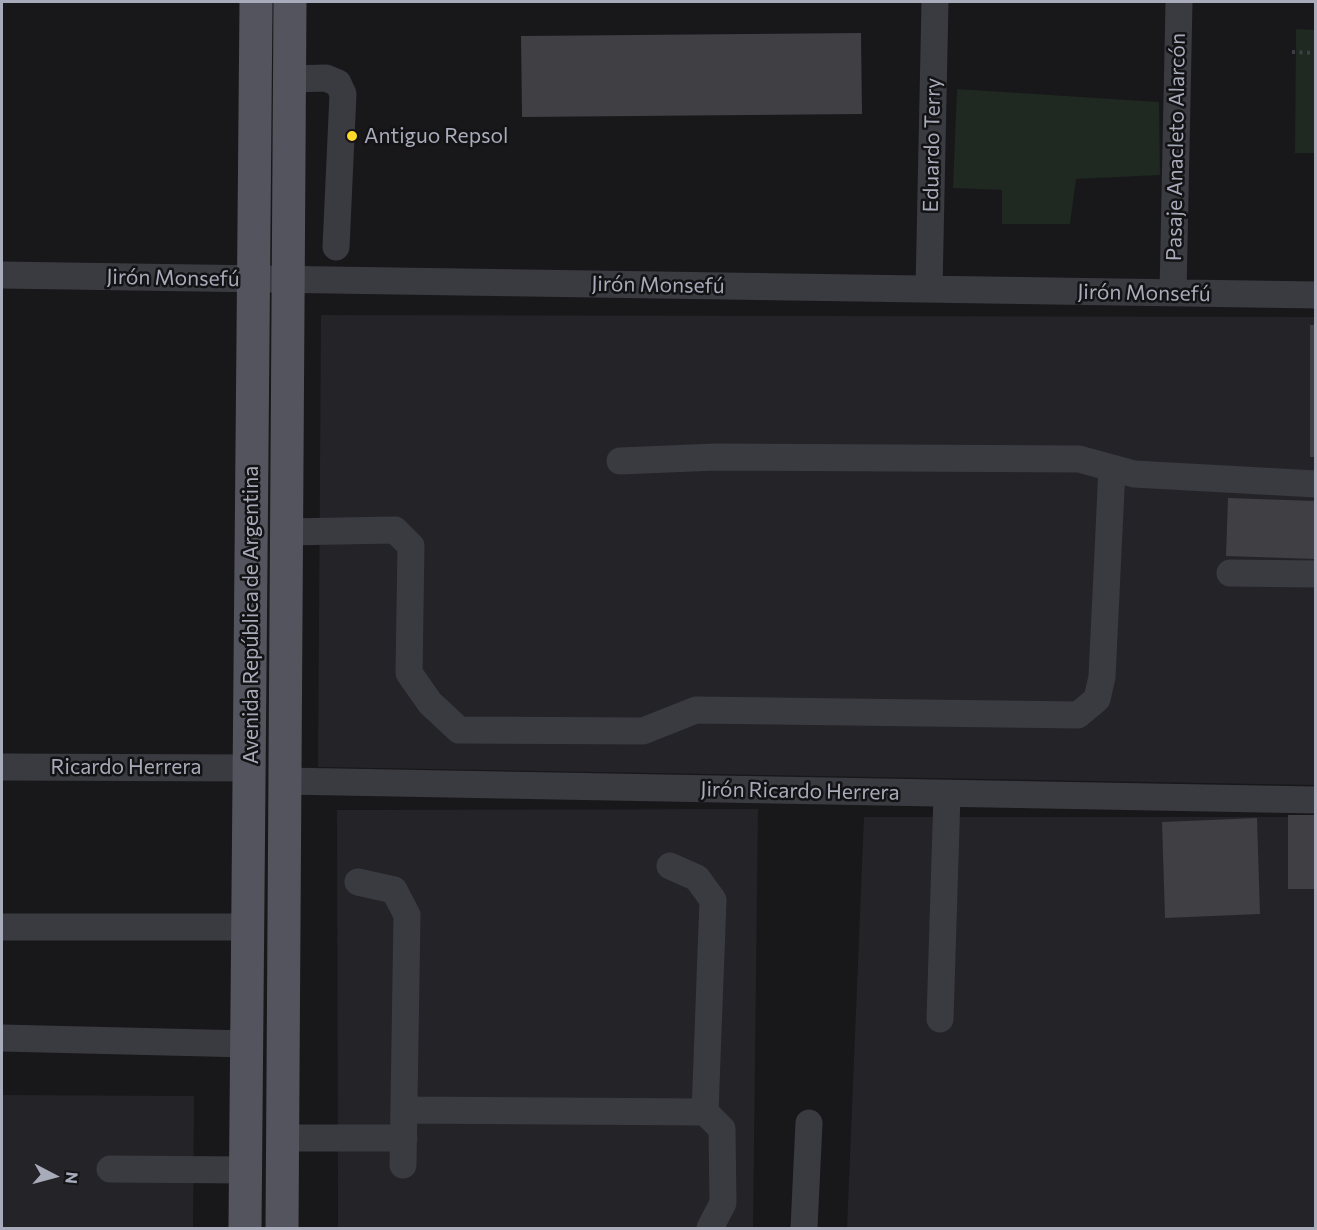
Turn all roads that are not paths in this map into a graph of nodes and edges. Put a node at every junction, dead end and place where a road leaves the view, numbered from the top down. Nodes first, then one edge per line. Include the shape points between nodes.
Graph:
1 (255, 2) edge
2 (290, 2) edge
3 (935, 2) edge
4 (1179, 2) edge
5 (289, 79) junction
6 (336, 246) dead end
7 (2, 275) edge
8 (253, 279) junction
9 (287, 280) junction
10 (929, 289) junction
11 (1173, 293) junction
12 (1316, 296) edge
13 (620, 461) dead end
14 (1112, 468) junction
15 (1316, 484) edge
16 (286, 532) junction
17 (1230, 573) dead end
18 (1316, 574) edge
19 (2, 767) edge
20 (250, 768) junction
21 (285, 781) junction
22 (947, 794) junction
23 (1316, 800) edge
24 (670, 866) dead end
25 (358, 882) dead end
26 (2, 927) edge
27 (249, 927) junction
28 (940, 1020) dead end
29 (2, 1038) edge
30 (248, 1044) junction
31 (404, 1110) junction
32 (705, 1112) junction
33 (809, 1123) dead end
34 (282, 1138) junction
35 (404, 1138) junction
36 (403, 1165) dead end
37 (110, 1169) dead end
38 (246, 1170) junction
39 (245, 1228) edge
40 (282, 1228) edge
41 (710, 1228) edge
42 (804, 1228) edge

1 - 8 main road, Avenida República de Argentina
2 - 5 main road, Avenida República de Argentina
3 - 10 street, Eduardo Terry
4 - 11 street, Pasaje Anacleto Alarcón
5 - 6 street via 326,78 338,83 344,94
5 - 9 main road, Avenida República de Argentina
7 - 8 street, Jirón Monsefú
8 - 9 street, Jirón Monsefú
8 - 20 main road, Avenida República de Argentina
9 - 10 street, Jirón Monsefú
9 - 16 main road, Avenida República de Argentina
10 - 11 street, Jirón Monsefú
11 - 12 street, Jirón Monsefú
13 - 14 street via 716,457 1079,459
14 - 15 street via 1134,474
14 - 16 street via 1102,676 1097,699 1078,715 696,710 643,731 459,730 430,702 409,673 411,546 395,530
16 - 21 main road, Avenida República de Argentina
17 - 18 street
19 - 20 street, Ricardo Herrera
20 - 27 main road, Avenida República de Argentina
21 - 22 street, Jirón Ricardo Herrera
21 - 34 main road, Avenida República de Argentina
22 - 23 street, Jirón Ricardo Herrera
22 - 28 street
24 - 32 street via 697,878 713,900
25 - 31 street via 394,890 407,915
26 - 27 street
27 - 30 main road, Avenida República de Argentina
29 - 30 street
30 - 38 main road, Avenida República de Argentina
31 - 32 street
31 - 35 street
32 - 41 street via 722,1129 723,1203
33 - 42 street
34 - 35 street
34 - 40 main road, Avenida República de Argentina
35 - 36 street
37 - 38 street
38 - 39 main road, Avenida República de Argentina

